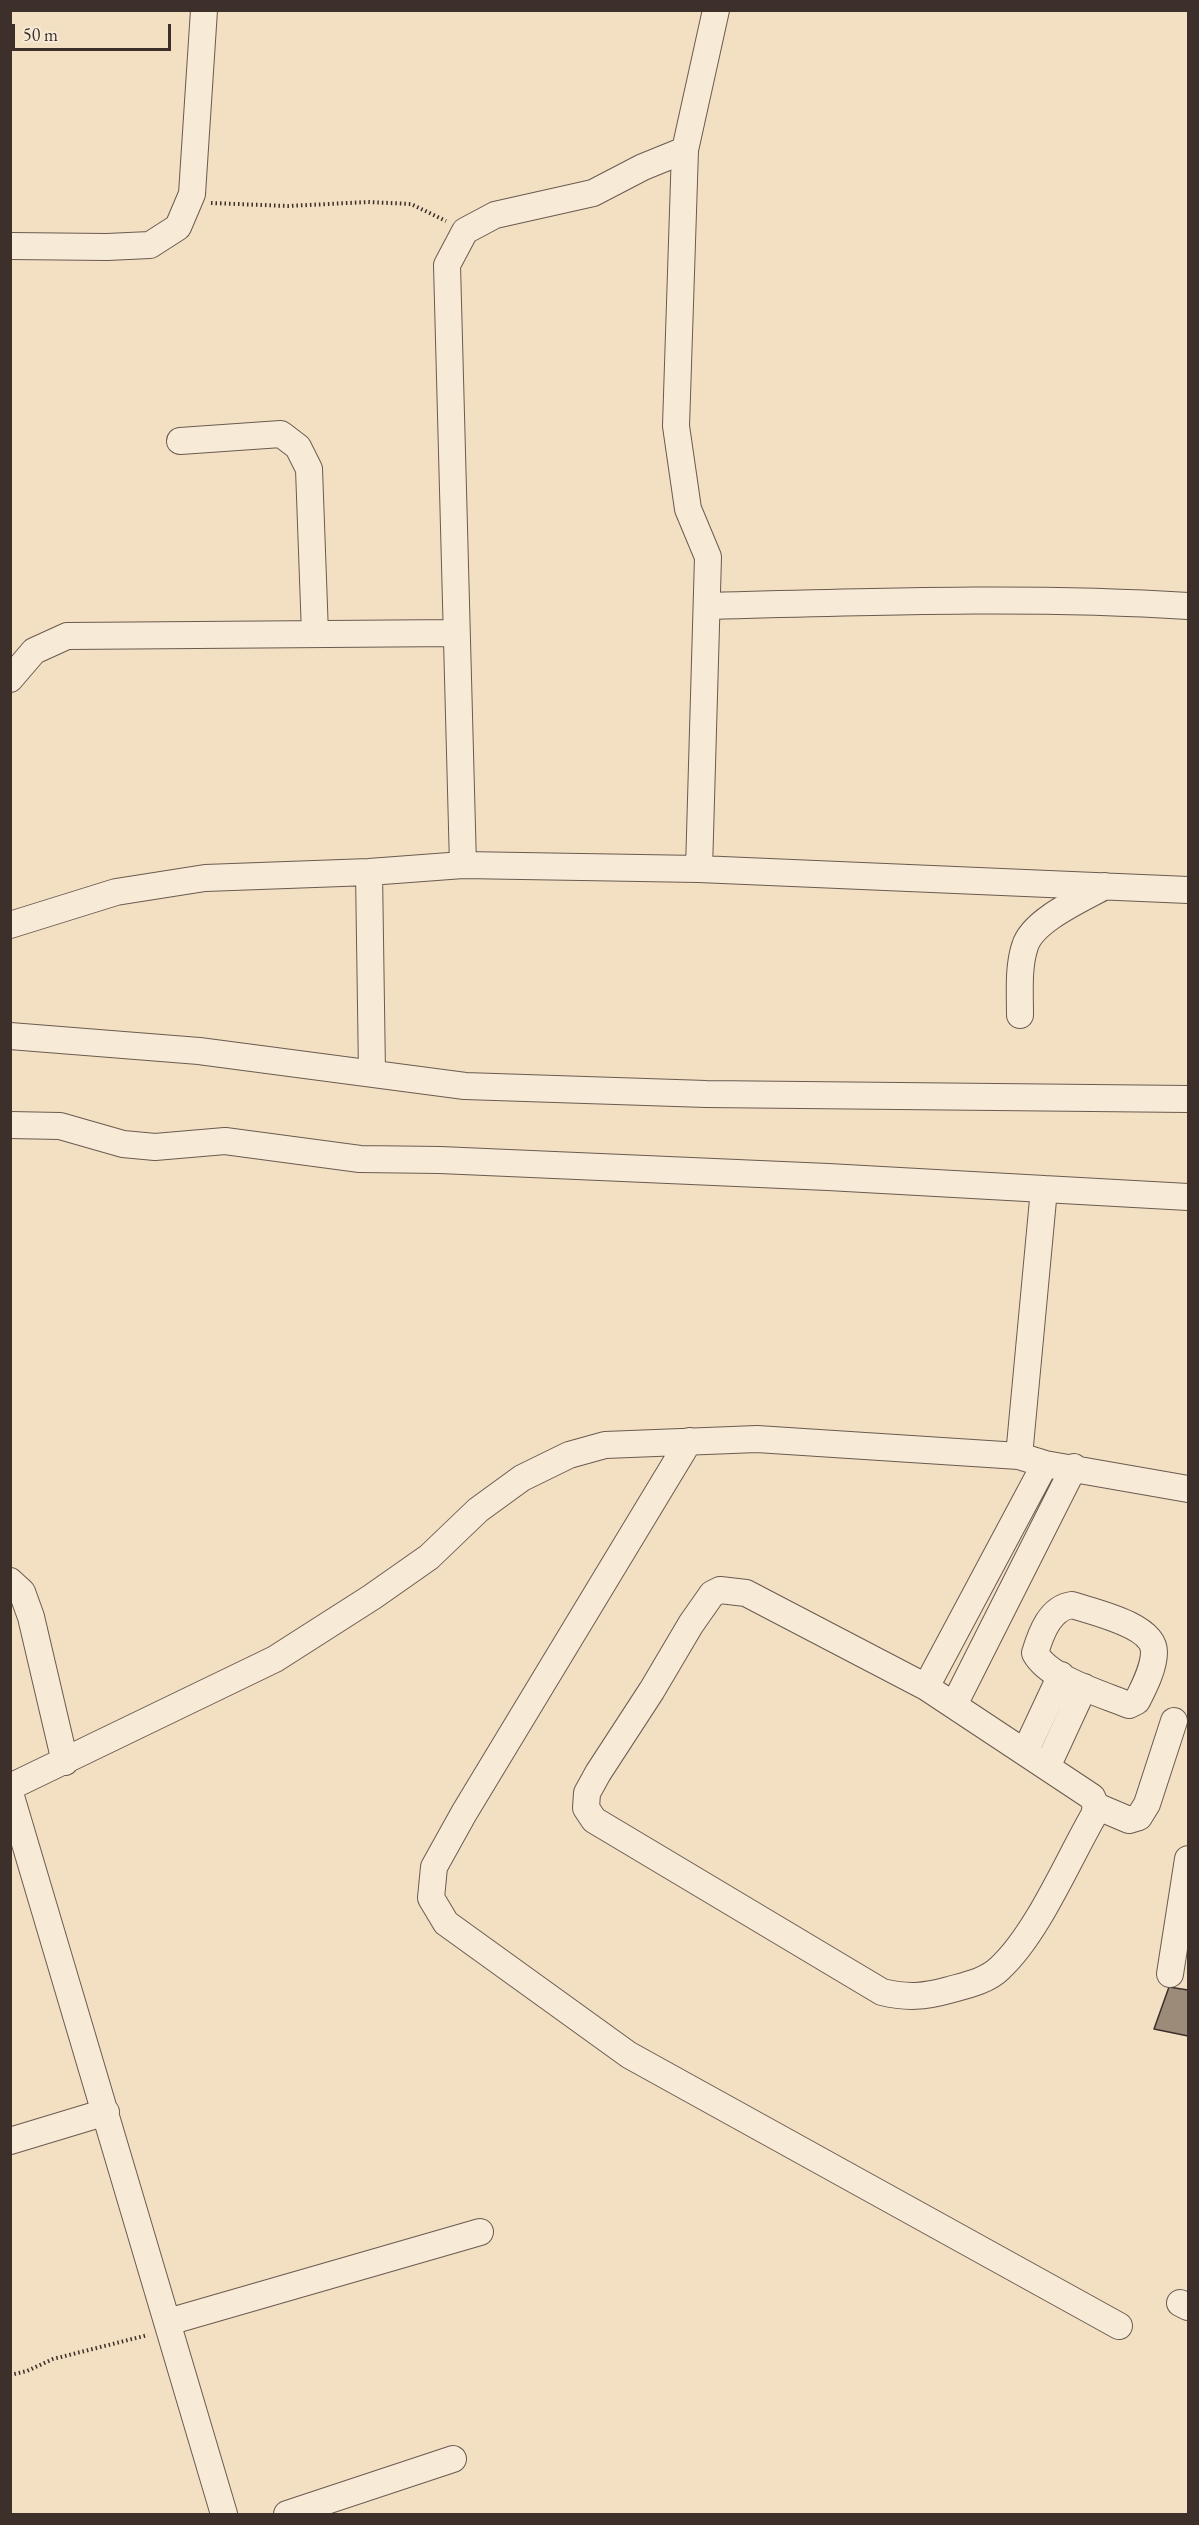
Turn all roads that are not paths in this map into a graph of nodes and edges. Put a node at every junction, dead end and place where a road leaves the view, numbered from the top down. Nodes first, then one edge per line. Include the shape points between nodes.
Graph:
1 (204, 10) edge
2 (716, 10) edge
3 (685, 150) junction
4 (10, 246) edge
5 (180, 441) dead end
6 (708, 606) junction
7 (1188, 606) edge
8 (456, 633) junction
9 (315, 634) junction
10 (10, 679) edge
11 (462, 865) junction
12 (699, 869) junction
13 (369, 872) junction
14 (1105, 886) junction
15 (1188, 890) edge
16 (10, 925) edge
17 (1020, 1015) dead end
18 (11, 1037) edge
19 (372, 1073) junction
20 (1188, 1099) edge
21 (10, 1125) edge
22 (1044, 1189) junction
23 (1188, 1197) edge
24 (689, 1441) junction
25 (1019, 1456) junction
26 (1045, 1464) junction
27 (1074, 1467) junction
28 (1188, 1489) edge
29 (10, 1581) edge
30 (1061, 1675) junction
31 (926, 1687) junction
32 (1084, 1688) junction
33 (954, 1705) junction
34 (1174, 1722) dead end
35 (1025, 1752) junction
36 (65, 1762) junction
37 (1047, 1767) junction
38 (10, 1787) edge
39 (10, 1793) edge
40 (1096, 1806) junction
41 (1188, 1858) edge
42 (1170, 1974) dead end
43 (106, 2112) junction
44 (10, 2141) edge
45 (480, 2232) dead end
46 (169, 2326) junction
47 (1119, 2326) dead end
48 (453, 2459) dead end
49 (224, 2514) edge
50 (287, 2514) edge

1 - 4 street via 192,194 178,227 150,245
2 - 3 street
3 - 6 street via 676,426 688,509 708,557
3 - 8 street via 593,193 495,215 465,231 447,265
5 - 9 street via 281,434 298,447 309,469
6 - 7 street via 1014,600
6 - 12 street
8 - 9 street
8 - 11 street
9 - 10 street via 67,636 34,651
11 - 12 street
11 - 13 street
12 - 14 street
13 - 16 street via 205,878 116,892
13 - 19 street
14 - 15 street
14 - 17 street via 1038,926 1025,943
18 - 19 street via 199,1051
19 - 20 street via 465,1086 706,1094
21 - 22 street via 60,1125 123,1144 155,1147 225,1141 360,1159
22 - 23 street
22 - 25 street
24 - 25 street via 757,1439
24 - 36 street via 606,1445 569,1455 522,1478 478,1510 429,1557 275,1659
24 - 47 street via 464,1813 434,1868 431,1898 446,1923 629,2055
25 - 26 street
26 - 27 street
26 - 31 street
27 - 28 street
27 - 33 street
29 - 36 street via 22,1592 31,1617
30 - 32 street
30 - 32 street via 1035,1653 1053,1614 1065,1606 1127,1624 1150,1640 1154,1651 1137,1701 1129,1705
30 - 35 street
31 - 33 street
31 - 40 street via 746,1593 720,1590 712,1594 691,1624 598,1773 587,1793 586,1808 594,1820 882,1992 904,1997 930,1995 980,1981 999,1970 1026,1937
32 - 37 street
33 - 35 street
34 - 40 street via 1147,1804 1139,1817 1129,1820
35 - 37 street
36 - 38 street
37 - 40 street via 1086,1792
39 - 43 street
41 - 42 street
43 - 44 street
43 - 46 street
45 - 46 street
46 - 49 street
48 - 50 street

